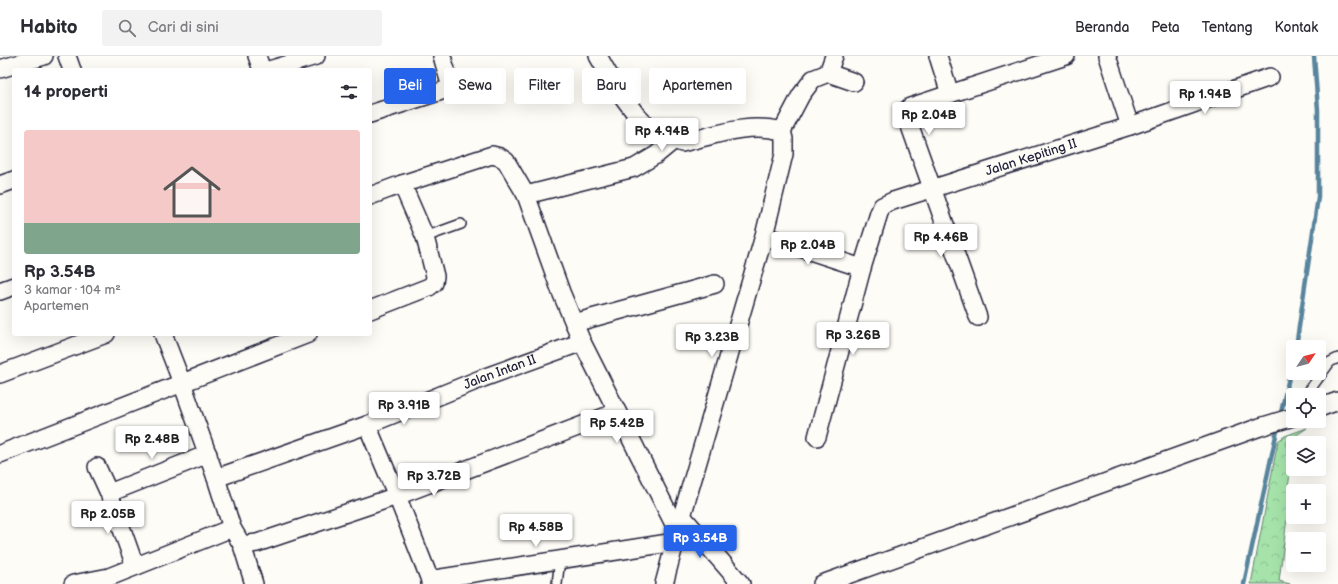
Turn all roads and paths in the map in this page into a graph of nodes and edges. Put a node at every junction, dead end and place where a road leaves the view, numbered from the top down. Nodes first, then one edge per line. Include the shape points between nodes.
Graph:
1 (44, 56) edge
2 (67, 56) edge
3 (257, 56) edge
4 (316, 56) edge
5 (442, 56) edge
6 (598, 56) edge
7 (834, 56) edge
8 (938, 56) edge
9 (1066, 56) edge
10 (1107, 56) edge
11 (1024, 63) edge
12 (71, 68) edge
13 (261, 68) edge
14 (276, 68) edge
15 (0, 69) edge
16 (828, 73) junction
17 (1270, 76) dead end
18 (854, 82) dead end
19 (950, 94) junction
20 (372, 113) edge
21 (1130, 126) junction
22 (782, 131) junction
23 (673, 141) junction
24 (12, 181) edge
25 (402, 184) junction
26 (0, 185) edge
27 (932, 189) junction
28 (372, 195) edge
29 (526, 195) junction
30 (461, 224) dead end
31 (764, 236) junction
32 (425, 237) junction
33 (862, 268) junction
34 (715, 284) dead end
35 (12, 287) edge
36 (0, 291) edge
37 (372, 309) edge
38 (978, 317) dead end
39 (574, 323) junction
40 (101, 336) edge
41 (164, 336) edge
42 (303, 336) edge
43 (582, 342) junction
44 (1338, 358) edge
45 (0, 374) edge
46 (182, 383) junction
47 (1311, 388) edge
48 (1338, 401) edge
49 (1326, 405) edge
50 (617, 412) junction
51 (1286, 418) edge
52 (367, 425) junction
53 (817, 437) dead end
54 (0, 454) edge
55 (208, 454) junction
56 (97, 467) dead end
57 (216, 478) junction
58 (109, 493) junction
59 (397, 496) junction
60 (682, 516) junction
61 (232, 528) junction
62 (676, 537) junction
63 (242, 545) junction
64 (560, 559) junction
65 (135, 566) junction
66 (110, 580) edge
67 (430, 582) edge
68 (73, 584) edge
69 (254, 584) edge
70 (557, 584) edge
71 (664, 584) edge
72 (740, 584) edge
73 (822, 584) edge

1 - 15 street
2 - 12 street
3 - 13 street
4 - 14 street
5 - 20 street via 450,84 448,89
6 - 23 street via 617,89 638,116 652,131
7 - 16 street
8 - 19 street
9 - 11 street
10 - 21 street
11 - 19 street
16 - 18 street
16 - 22 street via 810,82
17 - 21 street, Jalan Kepiting II
19 - 27 street via 910,107 906,111
21 - 27 street, Jalan Kepiting II
22 - 23 street via 758,127 682,143
22 - 31 street via 784,154
23 - 29 street via 634,168
24 - 26 street
25 - 28 street
25 - 29 street via 492,155 506,161
25 - 32 street
27 - 33 street, Jalan Kepiting II via 882,206
27 - 38 street
29 - 39 street
30 - 32 lane
31 - 33 street
31 - 60 street
32 - 37 street via 435,276 434,283
33 - 53 street
34 - 39 street
35 - 36 street
39 - 43 street
40 - 45 street
41 - 46 street
42 - 46 street
43 - 50 street
43 - 52 street, Jalan Intan II via 483,378
44 - 47 lane via 1330,362
46 - 54 street
46 - 55 street
48 - 49 street
50 - 59 street
50 - 62 street
51 - 73 street
52 - 57 street, Jalan Intan II
52 - 59 street
55 - 57 street
55 - 58 street
56 - 58 street
57 - 61 street
58 - 65 street
59 - 63 street via 257,543
59 - 67 street
60 - 62 street
60 - 72 street
61 - 63 street
61 - 65 street
62 - 64 street
62 - 71 street
63 - 69 street
64 - 67 street
64 - 70 lane
65 - 66 street
66 - 68 street

